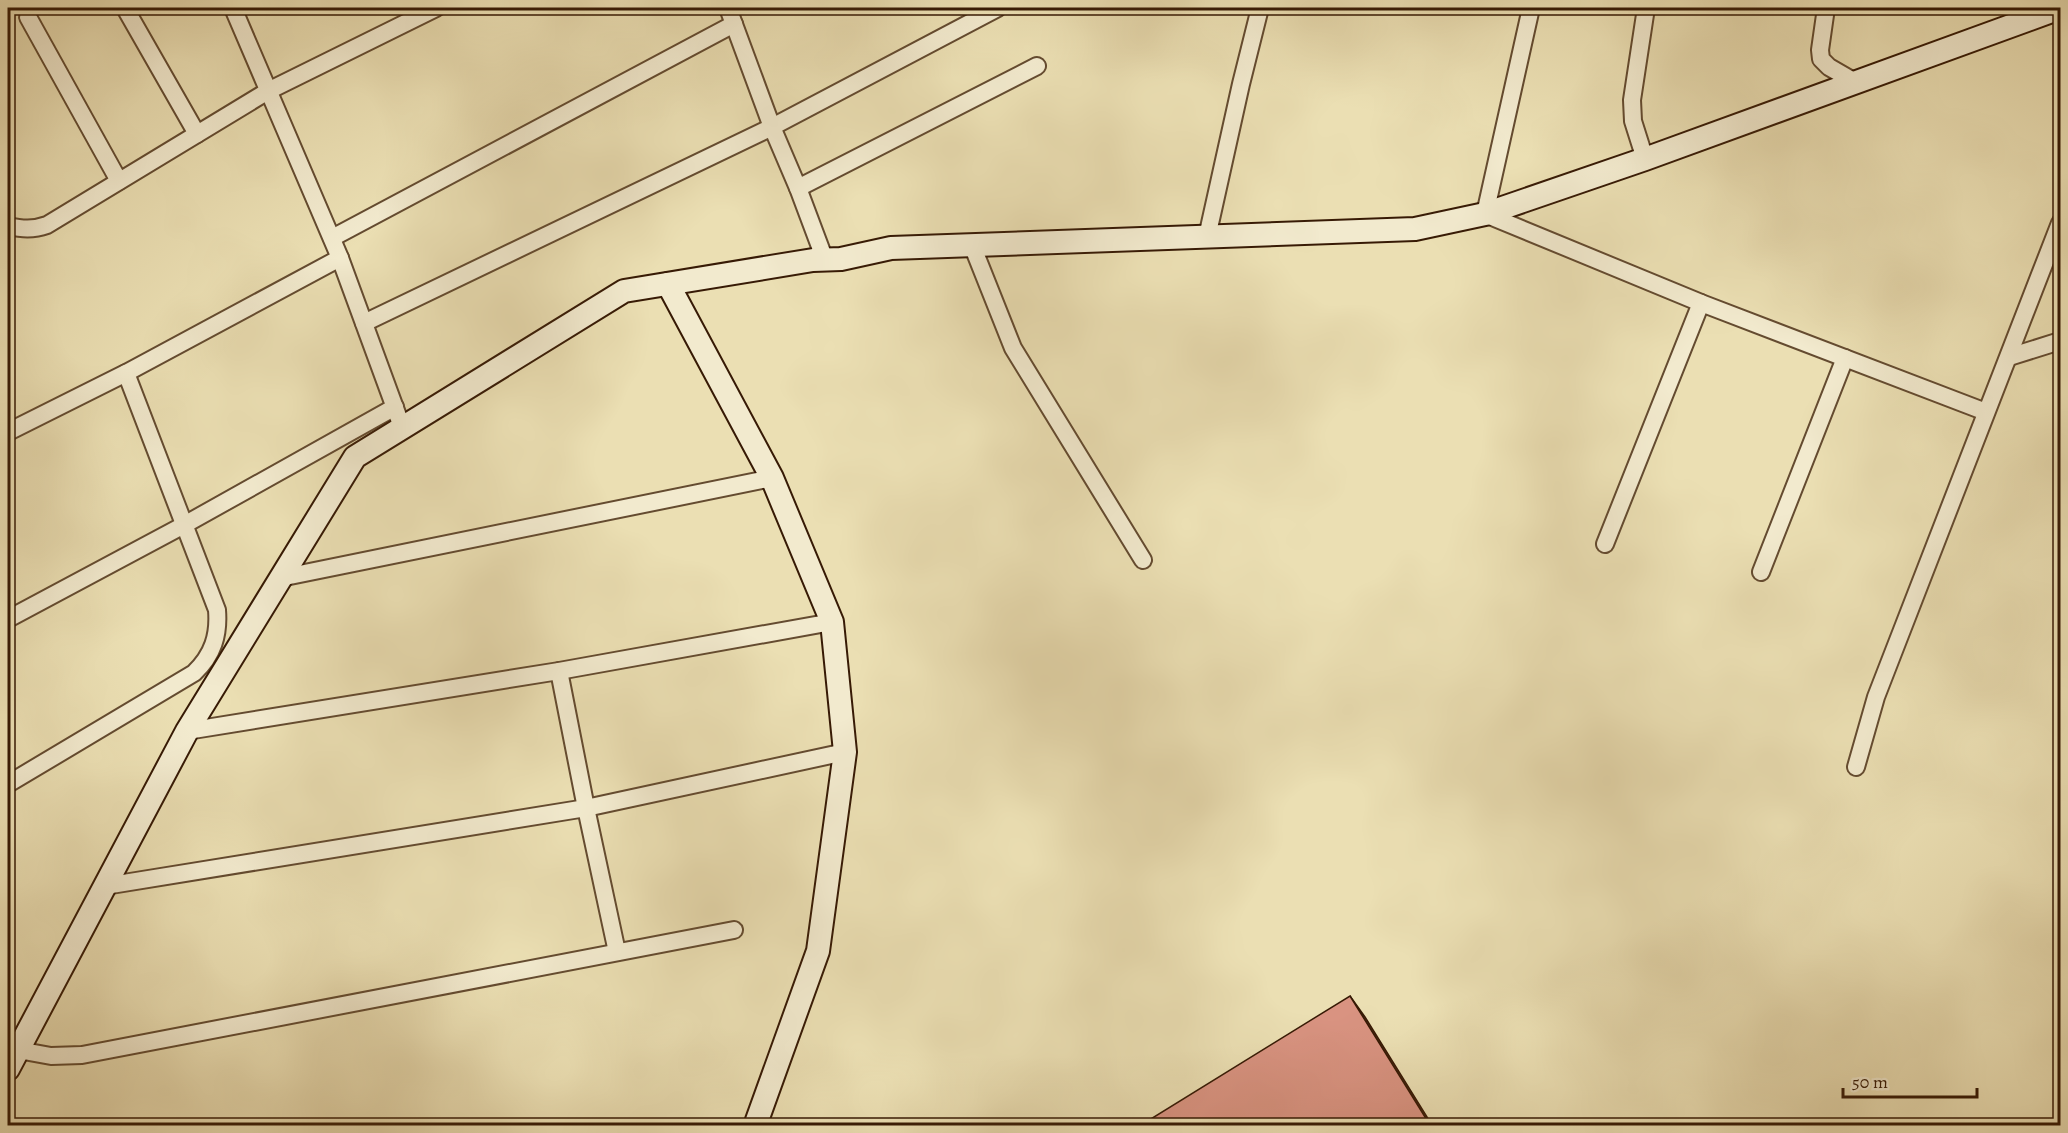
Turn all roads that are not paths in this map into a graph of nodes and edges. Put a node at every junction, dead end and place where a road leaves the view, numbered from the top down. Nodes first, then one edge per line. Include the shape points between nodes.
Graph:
1 (125, 8) edge
2 (233, 8) edge
3 (436, 8) edge
4 (728, 8) edge
5 (998, 8) edge
6 (1260, 8) edge
7 (1531, 8) edge
8 (1646, 8) edge
9 (1826, 8) edge
10 (2061, 8) edge
11 (28, 17) dead end
12 (734, 24) junction
13 (1036, 66) dead end
14 (1855, 82) junction
15 (268, 91) junction
16 (772, 127) junction
17 (197, 134) junction
18 (1645, 159) junction
19 (119, 181) junction
20 (798, 188) junction
21 (1485, 214) junction
22 (2061, 223) edge
23 (8, 226) edge
24 (1207, 237) junction
25 (332, 238) junction
26 (972, 245) junction
27 (340, 258) junction
28 (825, 260) junction
29 (668, 284) junction
30 (1701, 303) junction
31 (364, 323) junction
32 (2061, 341) edge
33 (2008, 357) junction
34 (1845, 358) junction
35 (126, 373) junction
36 (1986, 412) junction
37 (399, 417) junction
38 (8, 432) edge
39 (772, 478) junction
40 (184, 525) junction
41 (1605, 544) dead end
42 (1143, 560) dead end
43 (1761, 572) dead end
44 (280, 578) junction
45 (8, 619) edge
46 (832, 622) junction
47 (559, 671) junction
48 (187, 731) junction
49 (845, 752) junction
50 (1856, 767) dead end
51 (8, 784) edge
52 (586, 808) junction
53 (105, 886) junction
54 (734, 930) dead end
55 (617, 952) junction
56 (13, 1059) edge
57 (755, 1125) edge

1 - 17 street
2 - 15 street
3 - 15 street
4 - 12 street
5 - 16 street
6 - 24 street
7 - 21 street
8 - 18 street via 1632,100 1633,121
9 - 14 street via 1821,59
10 - 14 street
11 - 19 street
12 - 16 street
12 - 25 street
13 - 20 street
14 - 18 street
15 - 17 street
15 - 25 street
16 - 20 street
16 - 31 street
17 - 19 street
18 - 21 street
19 - 23 street via 38,228
20 - 28 street
21 - 24 street via 1415,229
21 - 30 street
22 - 33 street
24 - 26 street
25 - 27 street
26 - 28 street via 891,248
26 - 42 street via 1016,354
27 - 31 street
27 - 35 street
28 - 29 street
29 - 37 street via 624,291
29 - 39 street
30 - 34 street
30 - 41 street
31 - 37 street
32 - 33 street
33 - 36 street
34 - 36 street
34 - 43 street
35 - 38 street
35 - 40 street
36 - 50 street via 1876,697
37 - 40 street
37 - 44 street via 354,457
39 - 44 street
39 - 46 street
40 - 45 street
40 - 51 street via 217,610 217,634 203,664
44 - 48 street
46 - 47 street
46 - 49 street
47 - 48 street
47 - 52 street
48 - 53 street
49 - 52 street
49 - 57 street via 818,951
52 - 53 street
52 - 55 street
53 - 56 street
54 - 55 street
55 - 56 street via 82,1054

